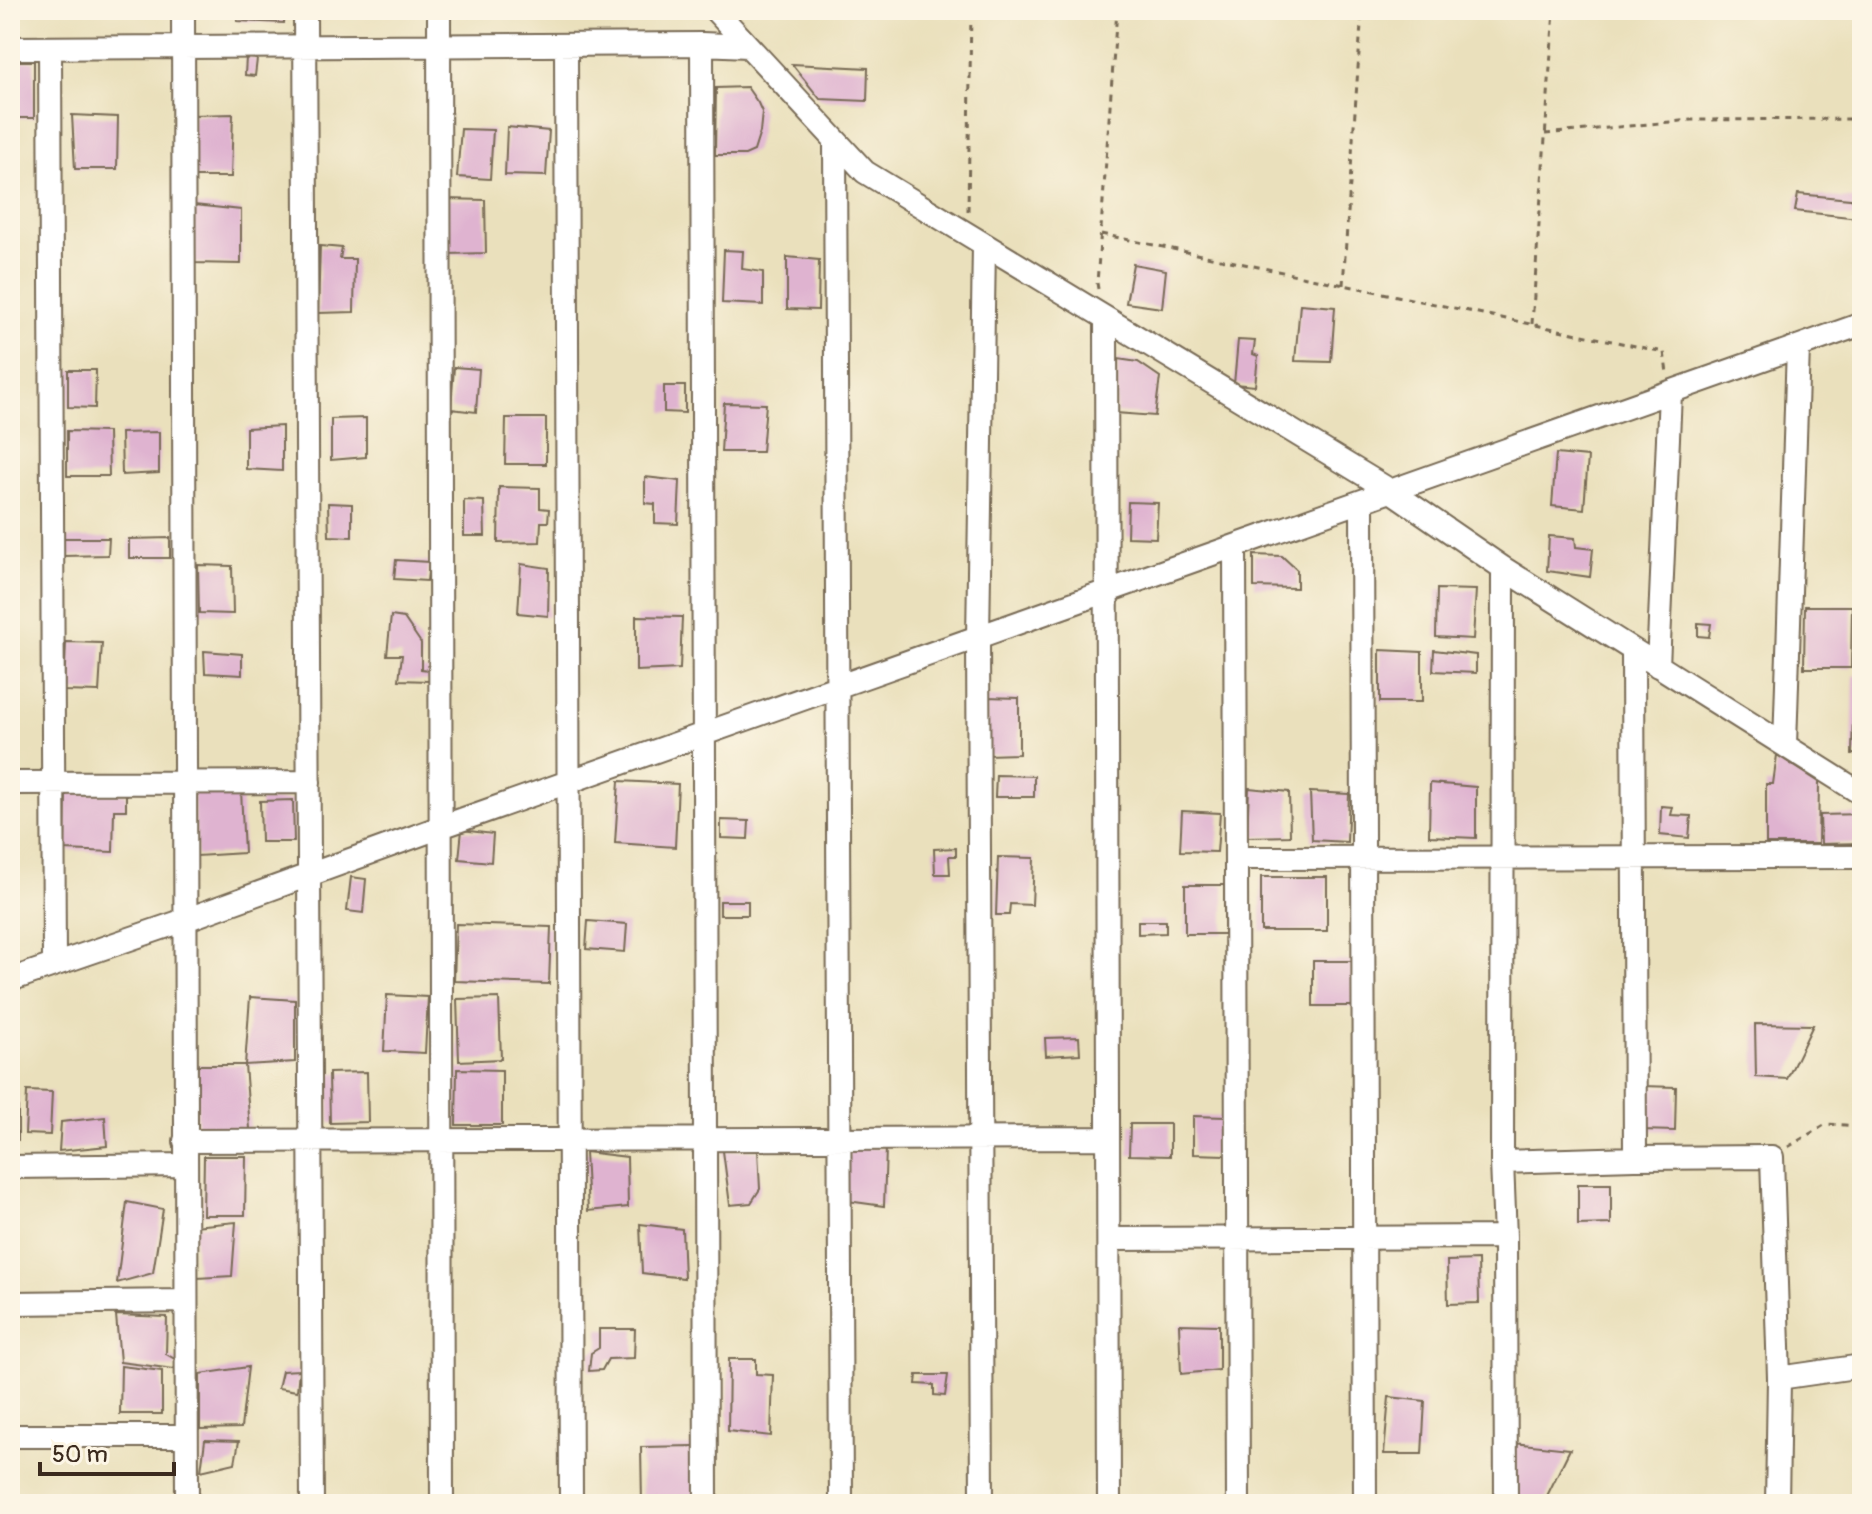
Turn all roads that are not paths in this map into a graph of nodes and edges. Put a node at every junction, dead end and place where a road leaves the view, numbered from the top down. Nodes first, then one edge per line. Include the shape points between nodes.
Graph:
1 (183, 10) edge
2 (305, 10) edge
3 (439, 10) edge
4 (715, 10) edge
5 (702, 44) junction
6 (566, 45) junction
7 (305, 46) junction
8 (439, 46) junction
9 (748, 46) junction
10 (182, 47) junction
11 (10, 48) edge
12 (50, 48) junction
13 (835, 141) junction
14 (976, 240) junction
15 (1106, 319) junction
16 (1862, 324) edge
17 (1798, 347) junction
18 (1670, 393) junction
19 (1391, 491) junction
20 (1362, 501) junction
21 (1235, 546) junction
22 (1503, 568) junction
23 (1107, 592) junction
24 (978, 638) junction
25 (1633, 651) junction
26 (1658, 666) junction
27 (838, 687) junction
28 (703, 735) junction
29 (1785, 745) junction
30 (309, 782) junction
31 (568, 782) junction
32 (10, 783) edge
33 (53, 783) junction
34 (184, 783) junction
35 (1862, 794) edge
36 (441, 827) junction
37 (1634, 857) junction
38 (1860, 857) dead end
39 (1236, 858) junction
40 (1363, 858) junction
41 (1504, 858) junction
42 (309, 875) junction
43 (185, 920) junction
44 (54, 965) junction
45 (10, 980) edge
46 (1108, 1138) junction
47 (840, 1139) junction
48 (980, 1139) junction
49 (570, 1140) junction
50 (705, 1140) junction
51 (185, 1141) junction
52 (310, 1141) junction
53 (442, 1141) junction
54 (1635, 1158) junction
55 (1502, 1162) junction
56 (186, 1165) junction
57 (10, 1167) edge
58 (1505, 1237) junction
59 (1237, 1238) junction
60 (1364, 1238) junction
61 (1109, 1239) junction
62 (186, 1301) junction
63 (10, 1303) edge
64 (1862, 1366) edge
65 (1779, 1378) junction
66 (10, 1436) edge
67 (186, 1436) junction
68 (187, 1504) edge
69 (312, 1504) edge
70 (442, 1504) edge
71 (571, 1504) edge
72 (706, 1504) edge
73 (841, 1504) edge
74 (982, 1504) edge
75 (1109, 1504) edge
76 (1238, 1504) edge
77 (1365, 1504) edge
78 (1506, 1504) edge
79 (1777, 1504) edge

1 - 10 street
2 - 7 street
3 - 8 street
4 - 9 street
5 - 6 street
5 - 9 street
5 - 28 street
6 - 8 street
6 - 31 street
7 - 8 street
7 - 10 street
7 - 30 street
8 - 36 street
9 - 13 street
10 - 12 street
10 - 34 street
11 - 12 street
12 - 33 street
13 - 14 street via 865,172
13 - 27 street
14 - 15 street
14 - 24 street
15 - 19 street
15 - 23 street
16 - 17 street
17 - 18 street
17 - 29 street
18 - 19 street
18 - 26 street
19 - 20 street
19 - 22 street
20 - 21 street
20 - 40 street
21 - 23 street
21 - 39 street
22 - 25 street
22 - 41 street
23 - 24 street
23 - 46 street
24 - 27 street
24 - 48 street
25 - 26 street
25 - 37 street
26 - 29 street
27 - 28 street
27 - 47 street
28 - 31 street
28 - 50 street
29 - 35 street
30 - 34 street
30 - 42 street
31 - 36 street
31 - 49 street
32 - 33 street
33 - 34 street
33 - 44 street
34 - 43 street
36 - 42 street
36 - 53 street
37 - 38 street
37 - 41 street
37 - 54 street
39 - 40 street
39 - 59 street
40 - 41 street
40 - 60 street
41 - 55 street
42 - 43 street
42 - 52 street
43 - 44 street
43 - 51 street
44 - 45 street
46 - 48 street
46 - 61 street
47 - 48 street
47 - 50 street
47 - 73 street
48 - 74 street
49 - 50 street
49 - 53 street
49 - 71 street
50 - 72 street
51 - 52 street
51 - 56 street
52 - 53 street
52 - 69 street
53 - 70 street
54 - 55 street
54 - 65 street via 1772,1157
55 - 58 street
56 - 57 street
56 - 62 street
58 - 60 street
58 - 78 street
59 - 60 street
59 - 61 street
59 - 76 street
60 - 77 street
61 - 75 street
62 - 63 street
62 - 67 street
64 - 65 street
65 - 79 street
66 - 67 street
67 - 68 street

